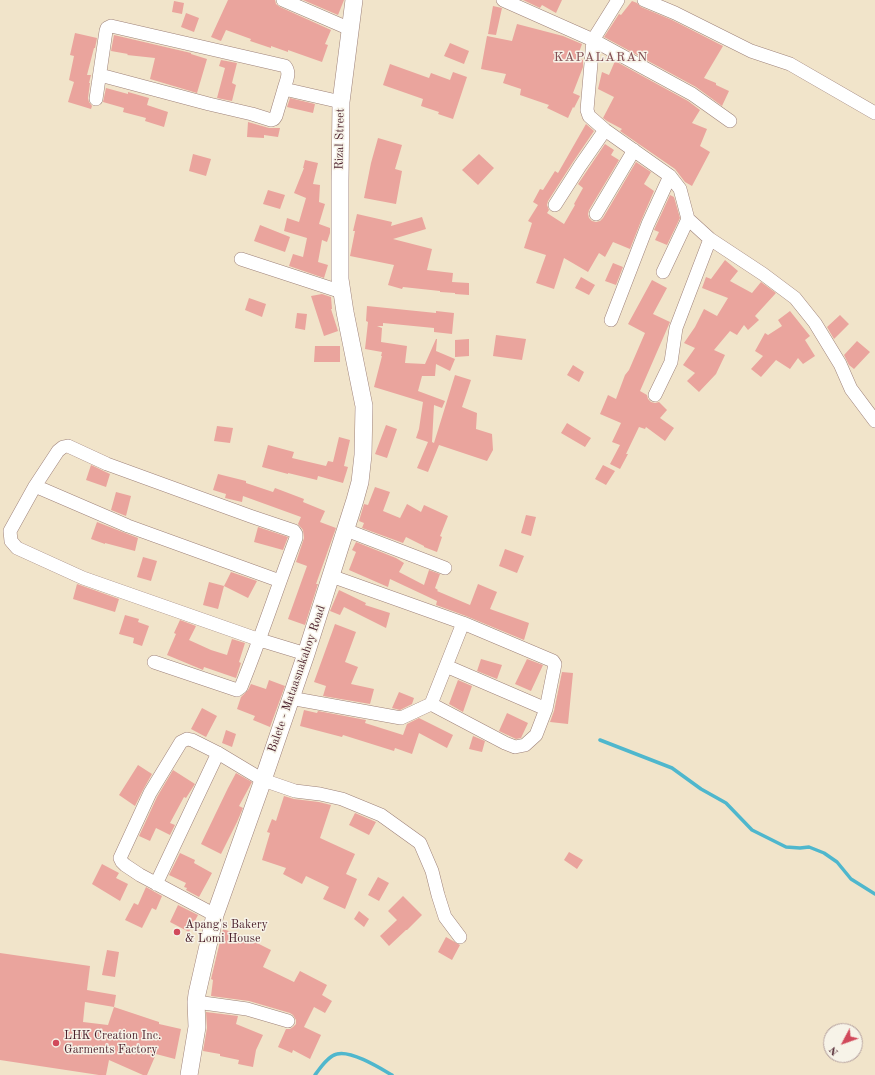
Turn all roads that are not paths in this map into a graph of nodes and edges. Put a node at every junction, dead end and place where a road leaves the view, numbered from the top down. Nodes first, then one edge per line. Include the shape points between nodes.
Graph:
1 (283, 0) edge
2 (354, 0) edge
3 (503, 0) edge
4 (618, 0) edge
5 (644, 0) edge
6 (350, 29) junction
7 (592, 40) junction
8 (100, 75) junction
9 (284, 89) junction
10 (96, 99) dead end
11 (341, 102) junction
12 (875, 113) edge
13 (730, 121) dead end
14 (605, 130) junction
15 (634, 150) junction
16 (670, 176) junction
17 (555, 205) dead end
18 (596, 214) dead end
19 (688, 219) junction
20 (710, 239) junction
21 (241, 259) dead end
22 (663, 272) dead end
23 (341, 285) junction
24 (611, 320) dead end
25 (655, 394) dead end
26 (875, 421) edge
27 (35, 486) junction
28 (346, 530) junction
29 (445, 568) dead end
30 (331, 576) junction
31 (280, 581) junction
32 (463, 623) junction
33 (260, 640) junction
34 (306, 654) junction
35 (154, 662) dead end
36 (446, 666) junction
37 (290, 698) junction
38 (431, 704) junction
39 (546, 709) junction
40 (218, 753) junction
41 (263, 780) junction
42 (156, 884) junction
43 (215, 916) junction
44 (460, 937) dead end
45 (196, 1002) junction
46 (288, 1021) dead end
47 (189, 1075) edge

1 - 6 street
2 - 6 main road, Rizal Street
3 - 7 street
4 - 7 street
5 - 12 street via 751,51 790,64
6 - 11 main road, Rizal Street
7 - 13 street via 692,94
7 - 14 street via 587,110 589,116
8 - 9 street via 270,120 276,116
8 - 9 street via 106,31 111,26 285,66 289,75
8 - 10 street
9 - 11 street
11 - 23 main road, Rizal Street
14 - 15 street
14 - 17 street
15 - 16 street
15 - 18 street
16 - 19 street via 680,189
16 - 24 street via 648,224
19 - 20 street
19 - 22 street
20 - 25 street via 676,328 671,362
20 - 26 street via 795,298 816,323 851,389
21 - 23 street
23 - 28 main road, Balete - Mataasnakahoy Road via 364,406 360,482
27 - 31 street via 128,526
27 - 31 street via 58,451 68,446 107,464 294,531 296,538
27 - 33 street via 10,531 11,541 17,548 83,578
28 - 29 street
28 - 30 main road, Balete - Mataasnakahoy Road
30 - 32 street
30 - 34 main road, Balete - Mataasnakahoy Road
31 - 33 street
32 - 36 street
32 - 39 street via 554,662
33 - 34 street
33 - 35 street via 241,687 237,690
34 - 37 main road, Balete - Mataasnakahoy Road
36 - 38 street
36 - 39 street
37 - 38 street via 401,718
37 - 41 main road, Balete - Mataasnakahoy Road
38 - 39 street via 515,747 526,745 536,735
40 - 41 street
40 - 42 street
40 - 42 street via 192,740 181,742 150,794 120,858 125,866
41 - 43 main road, Balete - Mataasnakahoy Road
41 - 44 street via 295,791 342,799 360,806 381,815 420,843 432,871 445,917
42 - 43 street
43 - 45 main road, Balete - Mataasnakahoy Road
45 - 46 street via 247,1009
45 - 47 main road, Balete - Mataasnakahoy Road via 197,1027

